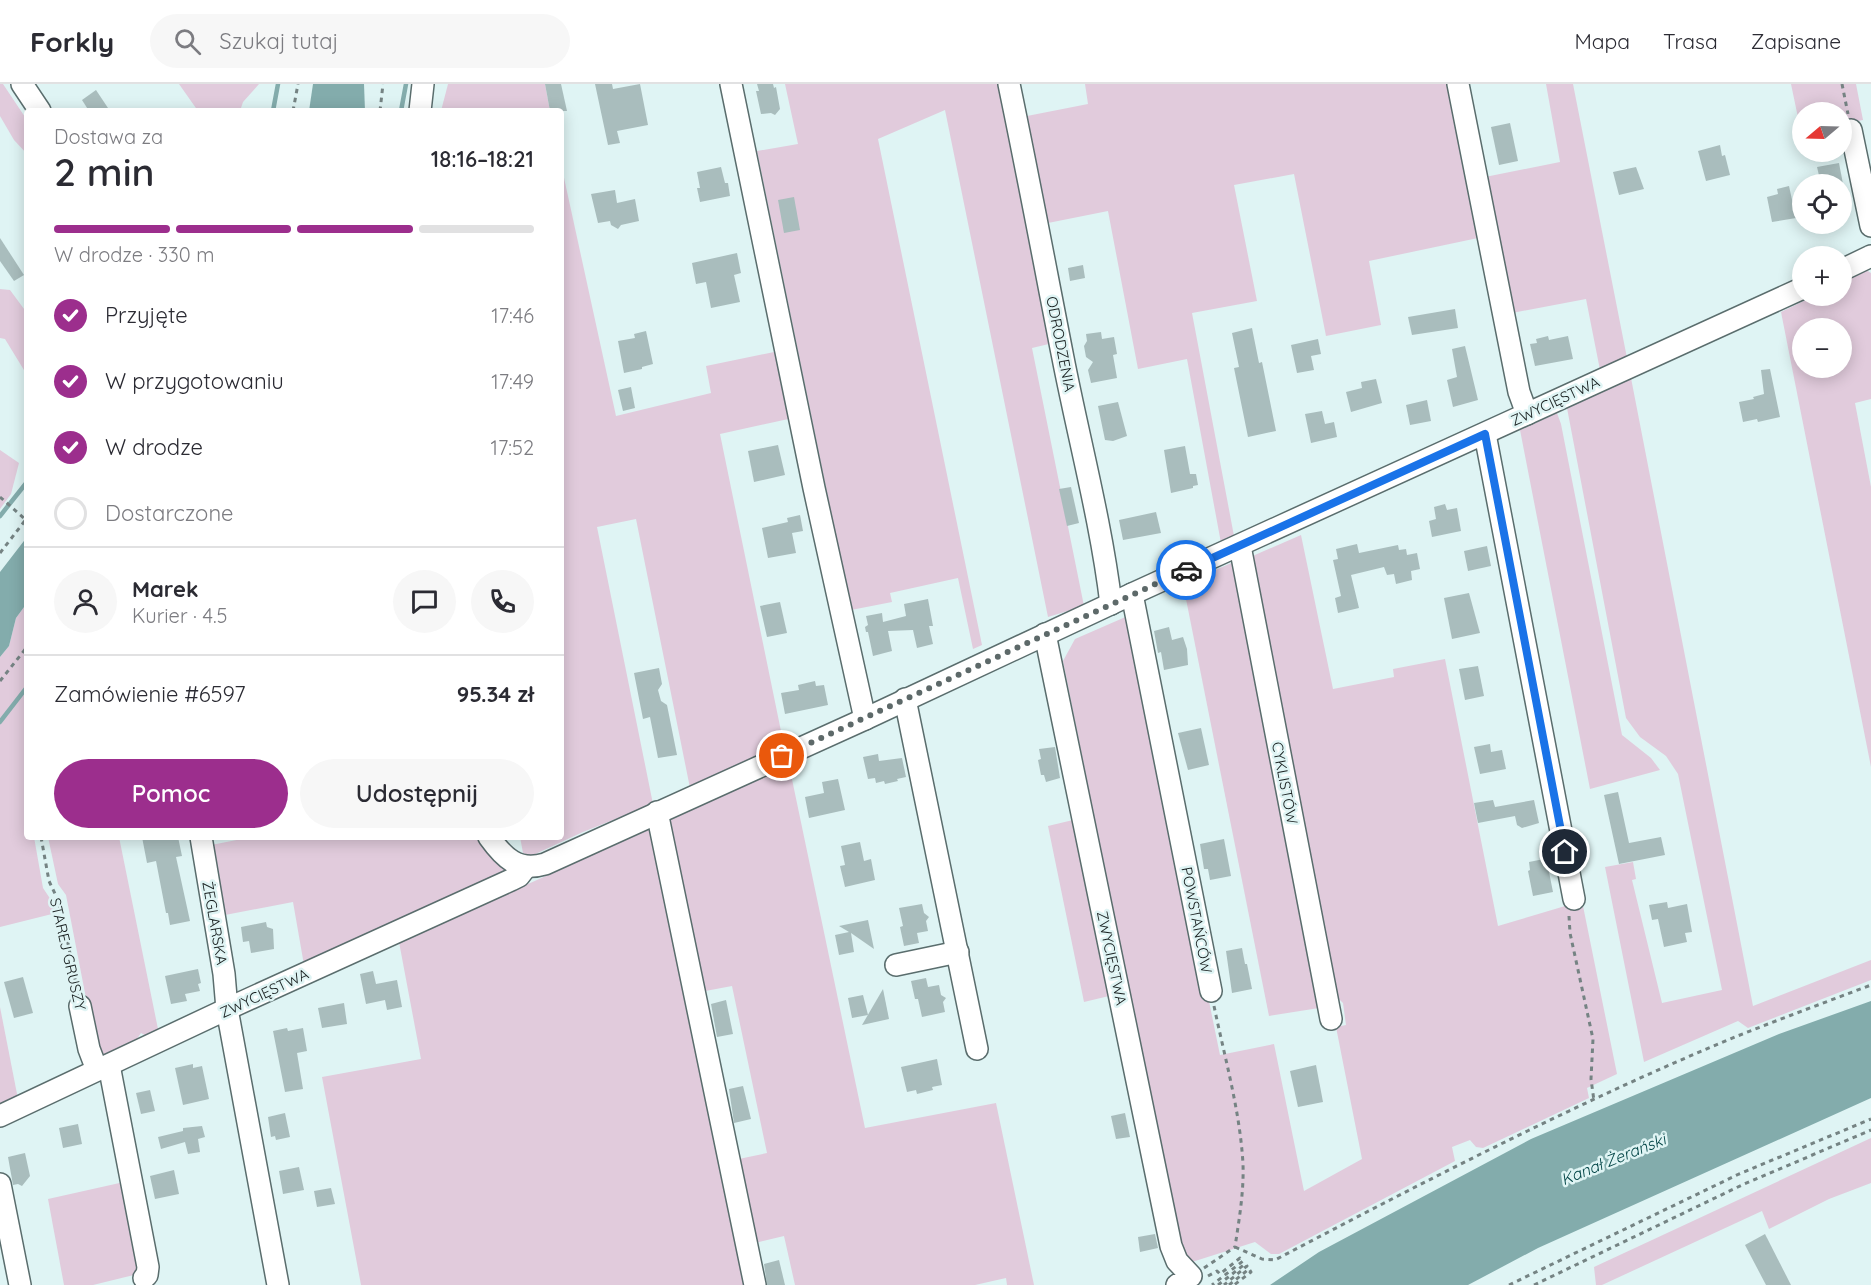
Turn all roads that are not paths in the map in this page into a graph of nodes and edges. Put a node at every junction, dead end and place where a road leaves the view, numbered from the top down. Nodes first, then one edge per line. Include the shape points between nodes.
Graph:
1 (22, 84) edge
2 (423, 84) edge
3 (731, 84) edge
4 (1009, 84) edge
5 (1458, 84) edge
6 (38, 108) edge
7 (420, 108) edge
8 (1852, 135) edge
9 (1871, 226) edge
10 (1871, 256) edge
11 (1852, 265) edge
12 (1792, 293) edge
13 (1527, 414) junction
14 (1485, 434) junction
15 (1240, 546) junction
16 (1132, 594) junction
17 (1111, 604) junction
18 (1045, 634) junction
19 (905, 699) junction
20 (865, 719) junction
21 (657, 812) junction
22 (202, 840) edge
23 (491, 840) edge
24 (526, 867) junction
25 (1574, 899) road end
26 (958, 952) junction
27 (896, 966) dead end
28 (1211, 991) road end
29 (80, 1006) road end
30 (228, 1009) junction
31 (1330, 1019) dead end
32 (977, 1049) dead end
33 (103, 1068) junction
34 (0, 1116) edge
35 (0, 1184) edge
36 (144, 1278) dead end
37 (1191, 1280) edge
38 (20, 1285) edge
39 (278, 1285) edge
40 (755, 1285) edge

1 - 6 street
2 - 7 street
3 - 20 street
4 - 17 street, ODRODZENIA via 1100,525
5 - 13 street via 1519,392
8 - 9 street
10 - 11 street
12 - 13 street, ZWYCIĘSTWA
13 - 14 street, ZWYCIĘSTWA
14 - 15 street, ZWYCIĘSTWA
14 - 25 street
15 - 16 street, ZWYCIĘSTWA
15 - 31 street, CYKLISTÓW
16 - 17 street, ZWYCIĘSTWA
16 - 28 street, POWSTAŃCÓW
17 - 18 street, ZWYCIĘSTWA
18 - 19 street, ZWYCIĘSTWA
18 - 37 street, ZWYCIĘSTWA via 1171,1246
19 - 20 street, ZWYCIĘSTWA
19 - 26 street
20 - 21 street, ZWYCIĘSTWA
21 - 24 street, ZWYCIĘSTWA via 545,864
21 - 40 street
22 - 30 street, ŻEGLARSKA
23 - 24 street via 502,854
24 - 30 street, ZWYCIĘSTWA via 511,880
26 - 27 street
26 - 32 street
29 - 33 street, STAREJ GRUSZY via 89,1049
30 - 33 street, ZWYCIĘSTWA
30 - 39 street, ŻEGLARSKA
33 - 34 street, ZWYCIĘSTWA
33 - 36 street, STAREJ GRUSZY via 148,1267
35 - 38 street

